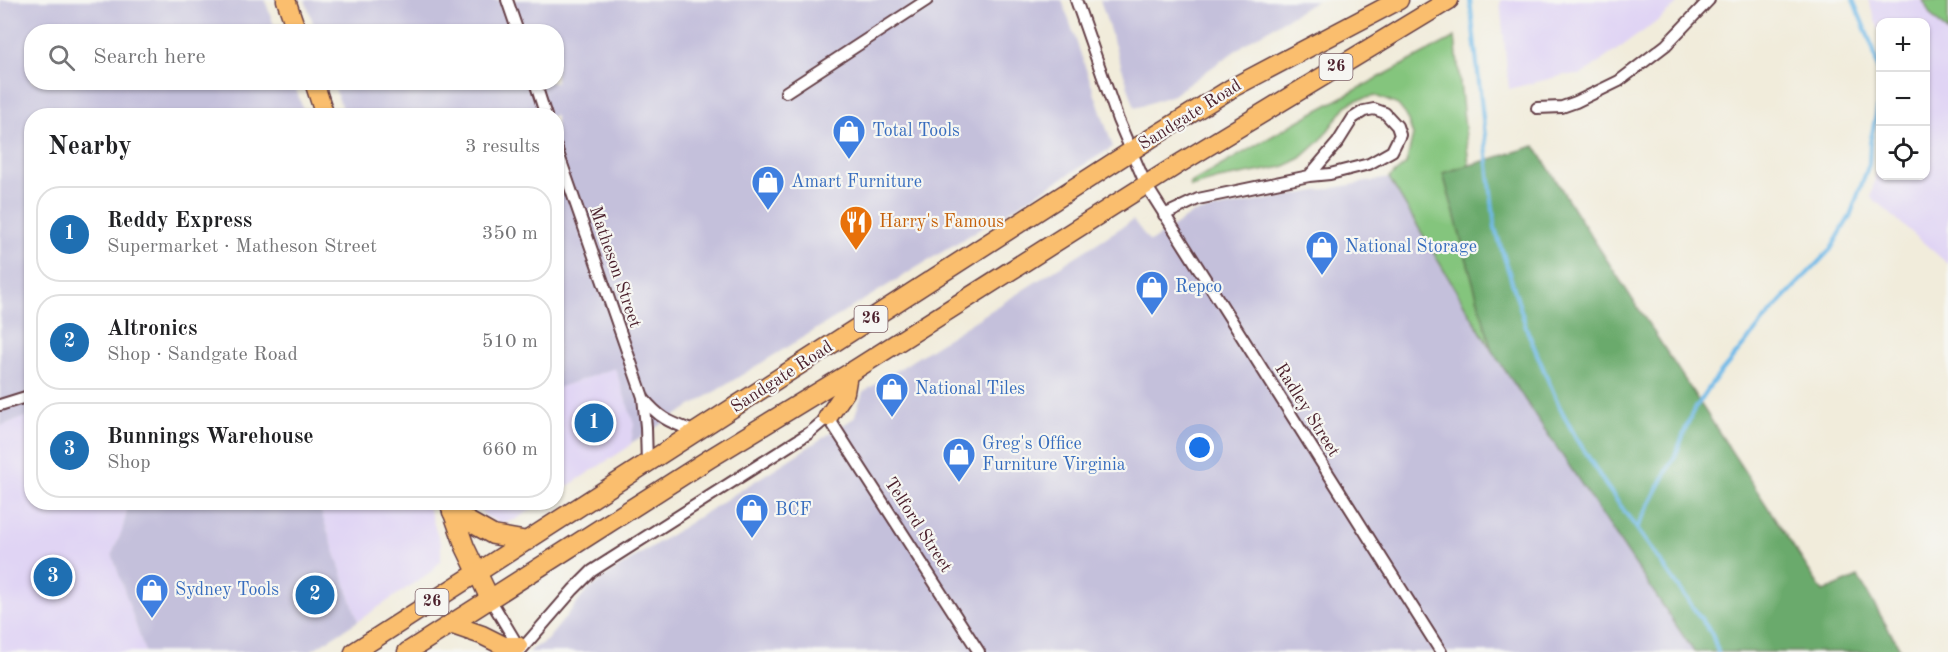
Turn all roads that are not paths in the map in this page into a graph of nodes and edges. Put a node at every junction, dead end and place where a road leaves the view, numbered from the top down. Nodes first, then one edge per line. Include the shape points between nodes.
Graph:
1 (286, 0) edge
2 (507, 0) edge
3 (927, 0) edge
4 (1076, 0) edge
5 (1399, 0) edge
6 (1708, 0) edge
7 (1447, 1) edge
8 (294, 24) edge
9 (515, 24) edge
10 (317, 90) edge
11 (538, 90) edge
12 (786, 92) dead end
13 (322, 108) edge
14 (543, 108) edge
15 (1537, 108) dead end
16 (1130, 152) junction
17 (1309, 176) junction
18 (564, 182) edge
19 (1146, 184) junction
20 (1164, 215) junction
21 (848, 374) junction
22 (643, 397) junction
23 (24, 398) edge
24 (0, 405) edge
25 (828, 417) junction
26 (696, 432) junction
27 (647, 464) junction
28 (451, 510) edge
29 (455, 510) edge
30 (528, 541) junction
31 (477, 573) junction
32 (490, 598) junction
33 (450, 624) junction
34 (520, 649) edge
35 (354, 652) edge
36 (407, 652) edge
37 (979, 652) edge
38 (1441, 652) edge

1 - 8 main road
2 - 9 street
3 - 12 street
4 - 16 street, Radley Street
5 - 16 main road, Sandgate Road / 26 via 1232,88
6 - 15 street via 1666,45 1619,81 1562,107
7 - 19 main road, Sandgate Road / 26
10 - 13 main road
11 - 14 street
16 - 19 street, Radley Street
16 - 26 main road, Sandgate Road / 26
17 - 17 street via 1353,118 1364,111 1384,112 1397,126 1397,143 1384,157 1345,171
17 - 20 street via 1198,199
18 - 22 street, Matheson Street
19 - 20 street, Radley Street
19 - 21 main road, Sandgate Road / 26
20 - 38 street, Radley Street
21 - 25 main road via 844,392
21 - 32 main road, Sandgate Road / 26
22 - 26 street, Matheson Street via 665,420
22 - 27 street, Matheson Street
23 - 24 street
25 - 34 street via 592,572
25 - 37 street, Telford Street
26 - 27 main road, Sandgate Road / 26
27 - 30 main road, Sandgate Road / 26
28 - 31 main road
29 - 30 main road via 493,535
30 - 31 main road, Sandgate Road / 26
31 - 32 main road
31 - 35 main road, Sandgate Road / 26
32 - 33 main road, Sandgate Road / 26
32 - 34 street
33 - 34 main road
33 - 36 main road, Sandgate Road / 26

